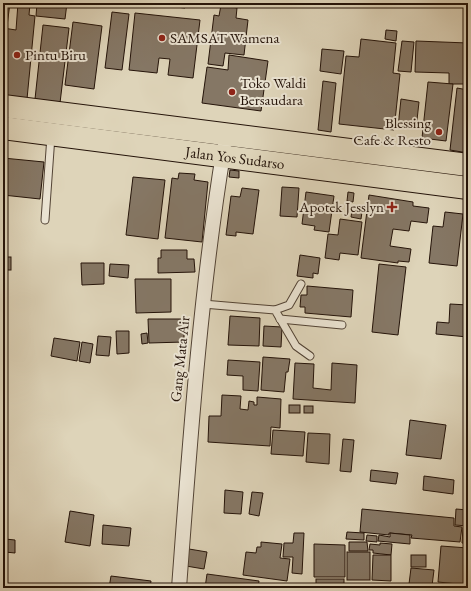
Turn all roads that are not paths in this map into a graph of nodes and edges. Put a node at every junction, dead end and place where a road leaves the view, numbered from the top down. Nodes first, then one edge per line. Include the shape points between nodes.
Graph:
1 (3, 106) edge
2 (3, 128) edge
3 (51, 134) junction
4 (226, 134) junction
5 (222, 157) junction
6 (468, 165) edge
7 (468, 188) edge
8 (45, 220) dead end
9 (301, 284) dead end
10 (203, 304) junction
11 (275, 310) junction
12 (280, 319) junction
13 (342, 325) dead end
14 (310, 356) dead end
15 (179, 588) edge

1 - 4 highway, Jalan Yos Sudarso
2 - 3 highway, Jalan Yos Sudarso
3 - 5 highway, Jalan Yos Sudarso
3 - 8 lane
4 - 5 street, Gang Mata Air
4 - 6 highway, Jalan Yos Sudarso
5 - 7 highway, Jalan Yos Sudarso
5 - 10 street, Gang Mata Air
9 - 11 lane via 288,305
10 - 11 lane
10 - 15 street, Gang Mata Air via 191,418
11 - 12 lane
12 - 13 lane
12 - 14 lane via 296,346

